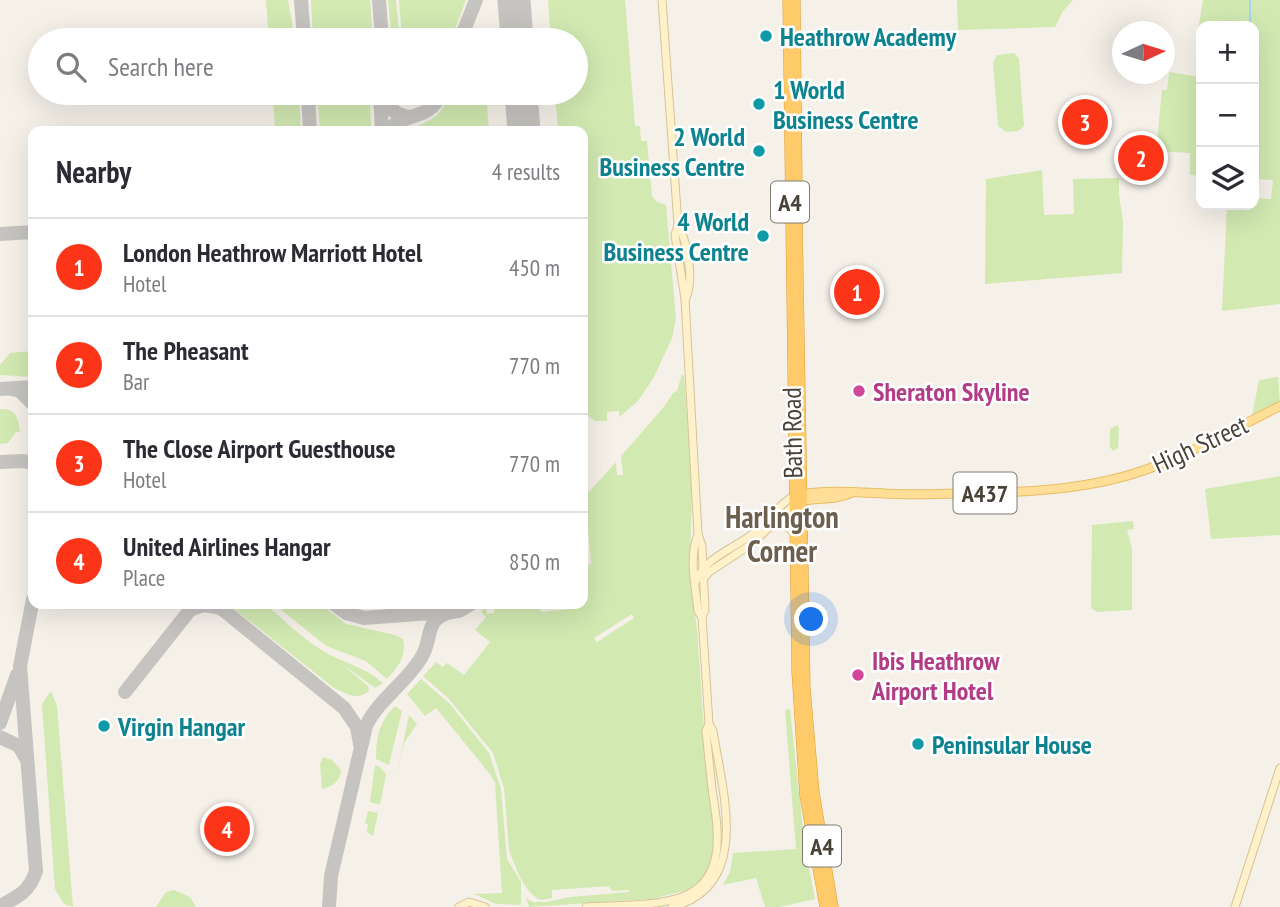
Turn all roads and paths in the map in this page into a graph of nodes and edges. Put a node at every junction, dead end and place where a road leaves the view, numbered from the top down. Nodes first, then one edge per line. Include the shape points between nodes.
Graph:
1 (662, 0) edge
2 (788, 0) edge
3 (795, 0) edge
4 (1280, 406) edge
5 (801, 479) junction
6 (818, 493) junction
7 (851, 494) junction
8 (798, 499) junction
9 (771, 526) junction
10 (794, 533) junction
11 (698, 534) junction
12 (702, 546) junction
13 (719, 557) junction
14 (693, 562) junction
15 (718, 566) junction
16 (702, 567) junction
17 (699, 580) junction
18 (709, 724) junction
19 (1280, 768) edge
20 (481, 906) edge
21 (459, 907) edge
22 (586, 907) edge
23 (672, 907) edge
24 (825, 907) edge
25 (833, 907) edge
26 (1235, 907) edge

1 - 11 street via 678,225 690,288 685,299
2 - 8 highway, Bath Road / A4
3 - 5 highway, Bath Road / A4
4 - 7 main road, High Street / A437 via 1185,453 1118,477 1021,492
5 - 6 main road
5 - 8 highway, Bath Road / A4
6 - 7 main road, A437
6 - 8 main road, A437
7 - 8 main road, A437
8 - 9 street
8 - 10 highway, Bath Road / A4
8 - 13 street via 783,502 755,533
8 - 25 highway, Bath Road / A4 via 811,760
9 - 10 street via 785,525
9 - 15 street
10 - 24 highway, Bath Road / A4 via 804,775
11 - 12 street
11 - 14 street
12 - 13 street
12 - 16 street
13 - 16 street
14 - 16 street
14 - 17 street
15 - 16 street
15 - 17 street
16 - 17 street
17 - 18 street
18 - 22 street via 706,731 718,837 716,860 708,877 695,890 674,899
18 - 23 street via 722,793 726,848 708,887
19 - 26 street
20 - 21 street via 467,902

